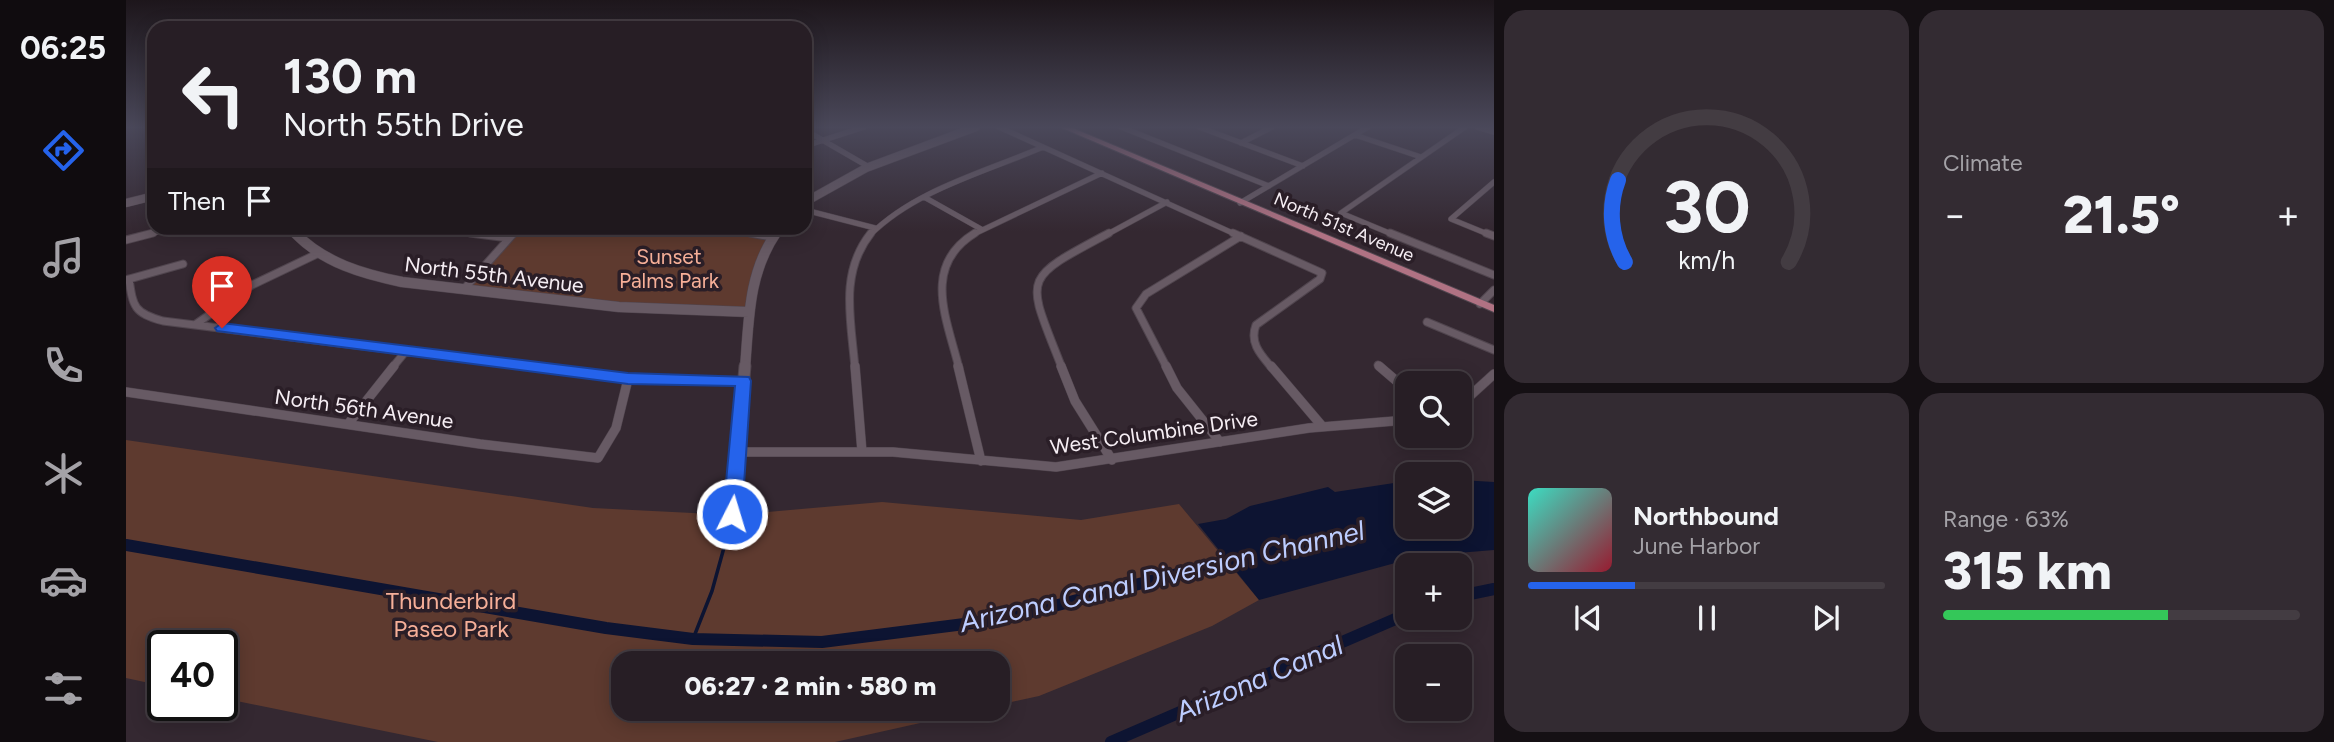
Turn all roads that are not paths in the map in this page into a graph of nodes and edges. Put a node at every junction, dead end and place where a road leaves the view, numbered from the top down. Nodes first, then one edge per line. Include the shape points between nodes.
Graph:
1 (860, 162) edge
2 (883, 162) edge
3 (1009, 162) edge
4 (1077, 162) edge
5 (1144, 162) edge
6 (1208, 162) edge
7 (1291, 162) edge
8 (1310, 162) edge
9 (1414, 162) edge
10 (1303, 166) junction
11 (869, 167) junction
12 (1102, 173) junction
13 (1494, 182) edge
14 (1269, 186) junction
15 (812, 197) edge
16 (924, 197) junction
17 (147, 198) edge
18 (1167, 202) junction
19 (126, 203) edge
20 (1240, 203) junction
21 (812, 212) edge
22 (875, 228) junction
23 (981, 229) junction
24 (147, 234) edge
25 (298, 235) edge
26 (486, 235) edge
27 (511, 235) edge
28 (761, 235) edge
29 (1241, 236) junction
30 (1494, 236) edge
31 (771, 237) joint
32 (508, 238) junction
33 (126, 240) edge
34 (319, 253) junction
35 (183, 264) dead end
36 (1494, 275) edge
37 (128, 279) edge
38 (464, 289) junction
39 (1494, 290) edge
40 (1480, 304) junction
41 (1494, 309) edge
42 (749, 312) junction
43 (1427, 322) dead end
44 (196, 324) junction
45 (1494, 350) edge
46 (406, 351) junction
47 (1378, 365) dead end
48 (1494, 374) edge
49 (628, 379) junction
50 (1395, 380) edge
51 (743, 381) junction
52 (126, 392) edge
53 (1472, 394) edge
54 (1395, 421) edge
55 (348, 424) junction
56 (1322, 426) junction
57 (1220, 442) junction
58 (738, 452) junction
59 (862, 452) junction
60 (1112, 460) junction
61 (981, 461) junction
62 (732, 514) dead end

1 - 11 street
2 - 11 street
3 - 16 street
4 - 12 street
5 - 20 main road, North 51st Avenue
6 - 14 street
7 - 10 street
8 - 10 street
9 - 36 street via 1341,213
10 - 14 street
11 - 15 street
12 - 18 street
12 - 23 street
13 - 30 street via 1451,219
14 - 20 street
16 - 22 street
16 - 23 street
17 - 19 street
18 - 29 street
18 - 60 street via 1055,262 1036,285 1036,301 1075,401
20 - 40 main road, North 51st Avenue
21 - 22 street
22 - 59 street via 858,252 848,282
23 - 61 street via 948,258 940,284
24 - 33 street
25 - 34 street, North 55th Avenue
26 - 32 street
27 - 32 street
28 - 31 street
29 - 56 street via 1322,273 1256,325 1252,334 1261,355
29 - 57 street via 1146,294 1136,308 1177,388
31 - 42 street via 754,273
32 - 38 street
34 - 38 street, North 55th Avenue via 375,276
34 - 44 street via 252,285
35 - 37 street
37 - 44 street via 134,309 142,316
38 - 42 street, North 55th Avenue via 639,309
39 - 40 street
40 - 41 main road, North 51st Avenue
42 - 51 street
43 - 45 street
44 - 46 street
46 - 49 street
46 - 55 street
47 - 50 street
48 - 53 street
49 - 51 street
49 - 55 street, North 56th Avenue via 616,428 598,458
51 - 58 street
52 - 55 street, North 56th Avenue
54 - 56 street, West Columbine Drive
56 - 57 street, West Columbine Drive
57 - 60 street, West Columbine Drive
58 - 59 street, West Columbine Drive
58 - 62 street
59 - 61 street, West Columbine Drive
60 - 61 street, West Columbine Drive via 1056,467

